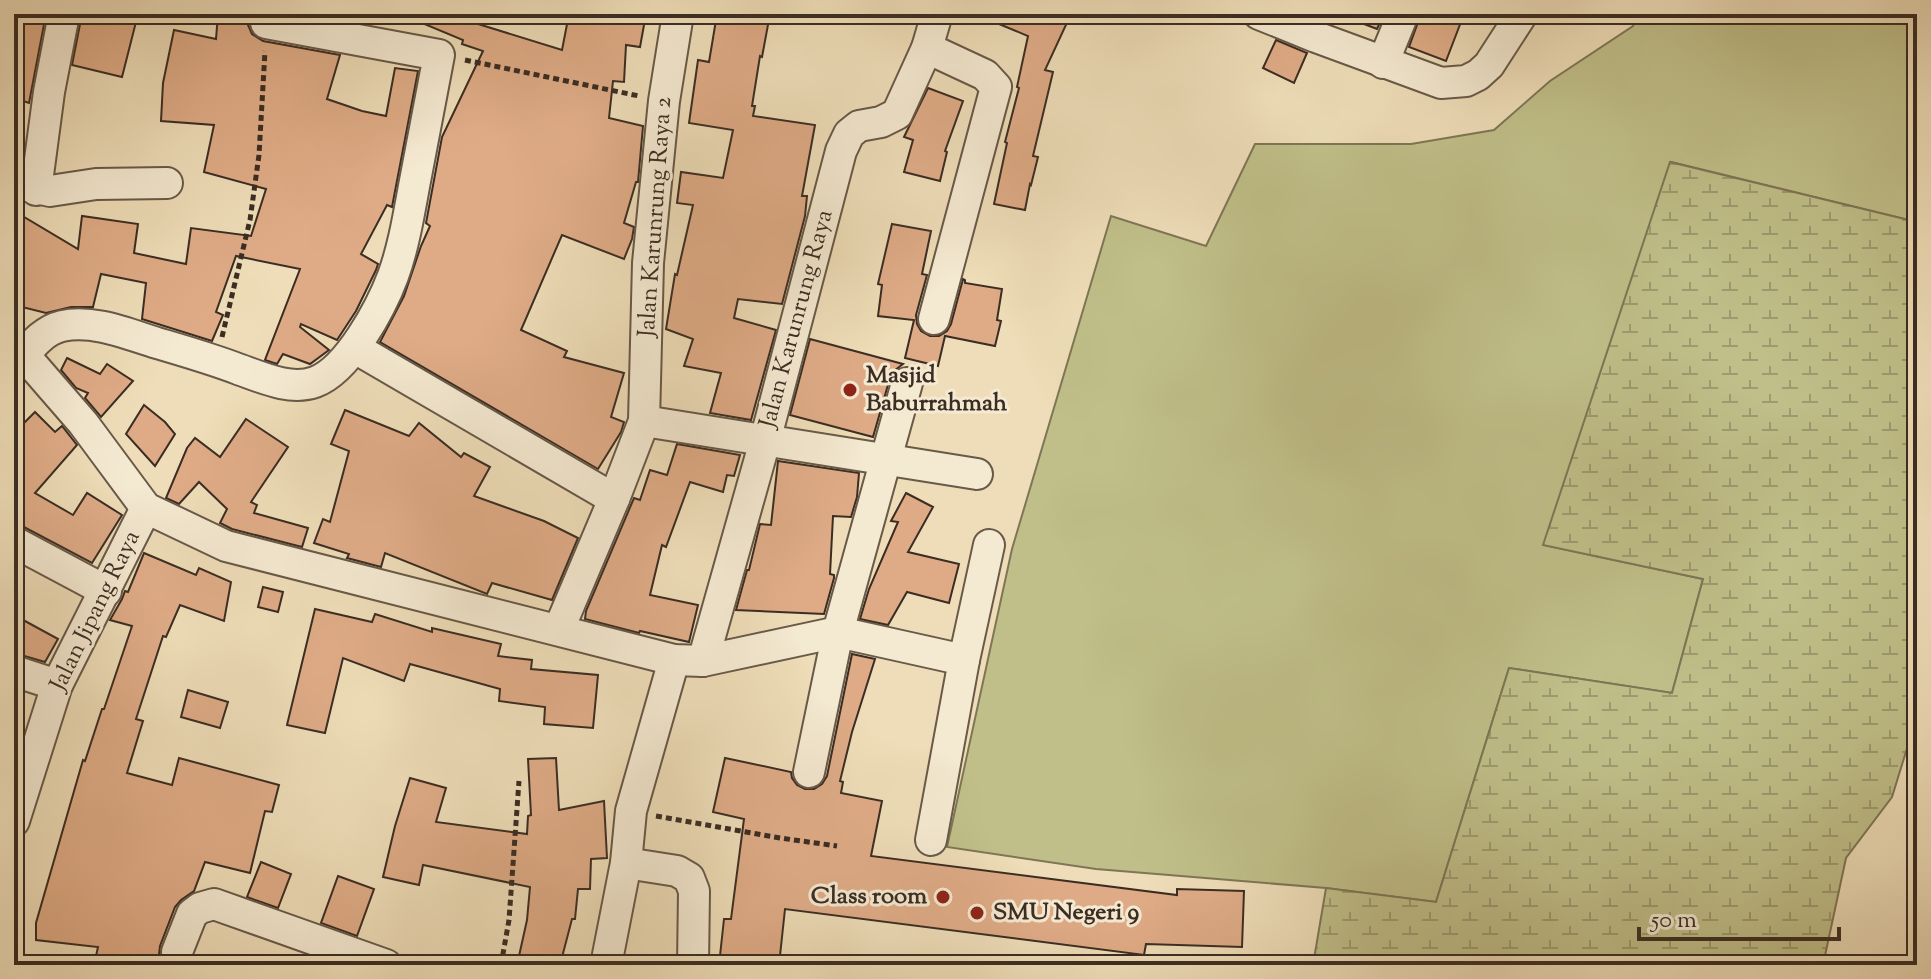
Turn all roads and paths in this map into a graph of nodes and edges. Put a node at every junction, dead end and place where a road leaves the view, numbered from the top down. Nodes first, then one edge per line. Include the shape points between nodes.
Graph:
1 (64, 14) edge
2 (678, 14) edge
3 (937, 14) edge
4 (1259, 14) edge
5 (1403, 14) edge
6 (1522, 14) edge
7 (265, 18) edge
8 (927, 48) junction
9 (439, 55) junction
10 (1383, 63) junction
11 (664, 101) junction
12 (167, 183) dead end
13 (25, 186) edge
14 (934, 319) dead end
15 (355, 348) junction
16 (19, 352) edge
17 (216, 361) junction
18 (907, 383) dead end
19 (644, 421) junction
20 (765, 441) junction
21 (885, 460) junction
22 (977, 474) dead end
23 (614, 499) junction
24 (146, 508) junction
25 (14, 542) edge
26 (989, 545) dead end
27 (106, 591) junction
28 (559, 629) junction
29 (838, 632) junction
30 (689, 660) junction
31 (964, 660) junction
32 (14, 671) edge
33 (57, 685) junction
34 (809, 772) dead end
35 (519, 781) dead end
36 (631, 811) junction
37 (14, 821) edge
38 (931, 840) dead end
39 (837, 846) dead end
40 (626, 863) junction
41 (177, 952) dead end
42 (376, 963) edge
43 (501, 965) edge
44 (606, 965) edge
45 (693, 965) edge

1 - 13 street
2 - 11 street, Jalan Karunrung Raya 2
3 - 8 street, Jalan Karunrung Raya
4 - 10 street
5 - 10 street
6 - 10 street via 1489,65 1466,81 1441,83
7 - 9 street
7 - 17 path via 259,155 250,220
8 - 14 street via 985,75 996,87
8 - 20 street, Jalan Karunrung Raya via 897,114 859,126 841,151
9 - 11 path
9 - 15 street via 406,232 393,277
11 - 19 street, Jalan Karunrung Raya 2 via 648,263
12 - 13 street via 50,191
15 - 17 street via 324,377 299,385
15 - 23 street
16 - 17 street via 60,326 82,325
16 - 24 street, Jalan Jipang Raya via 83,423
18 - 21 street
19 - 20 street
19 - 23 street, Jalan Karunrung Raya 2
20 - 21 street
20 - 30 street, Jalan Karunrung Raya
21 - 22 street
21 - 29 street
23 - 28 street, Jalan Karunrung Raya 2
24 - 27 street, Jalan Jipang Raya
24 - 28 street via 226,546
25 - 27 street
26 - 31 street
27 - 33 street, Jalan Jipang Raya
28 - 30 street
29 - 30 street
29 - 31 street
29 - 34 street
30 - 36 street, Jalan Karunrung Raya
31 - 38 street
32 - 33 street
33 - 37 street, Jalan Jipang Raya
35 - 43 path
36 - 39 path
36 - 40 street, Jalan Karunrung Raya
40 - 44 street, Jalan Karunrung Raya
40 - 45 street via 677,871 689,878 694,891
41 - 42 street via 192,914 214,904

